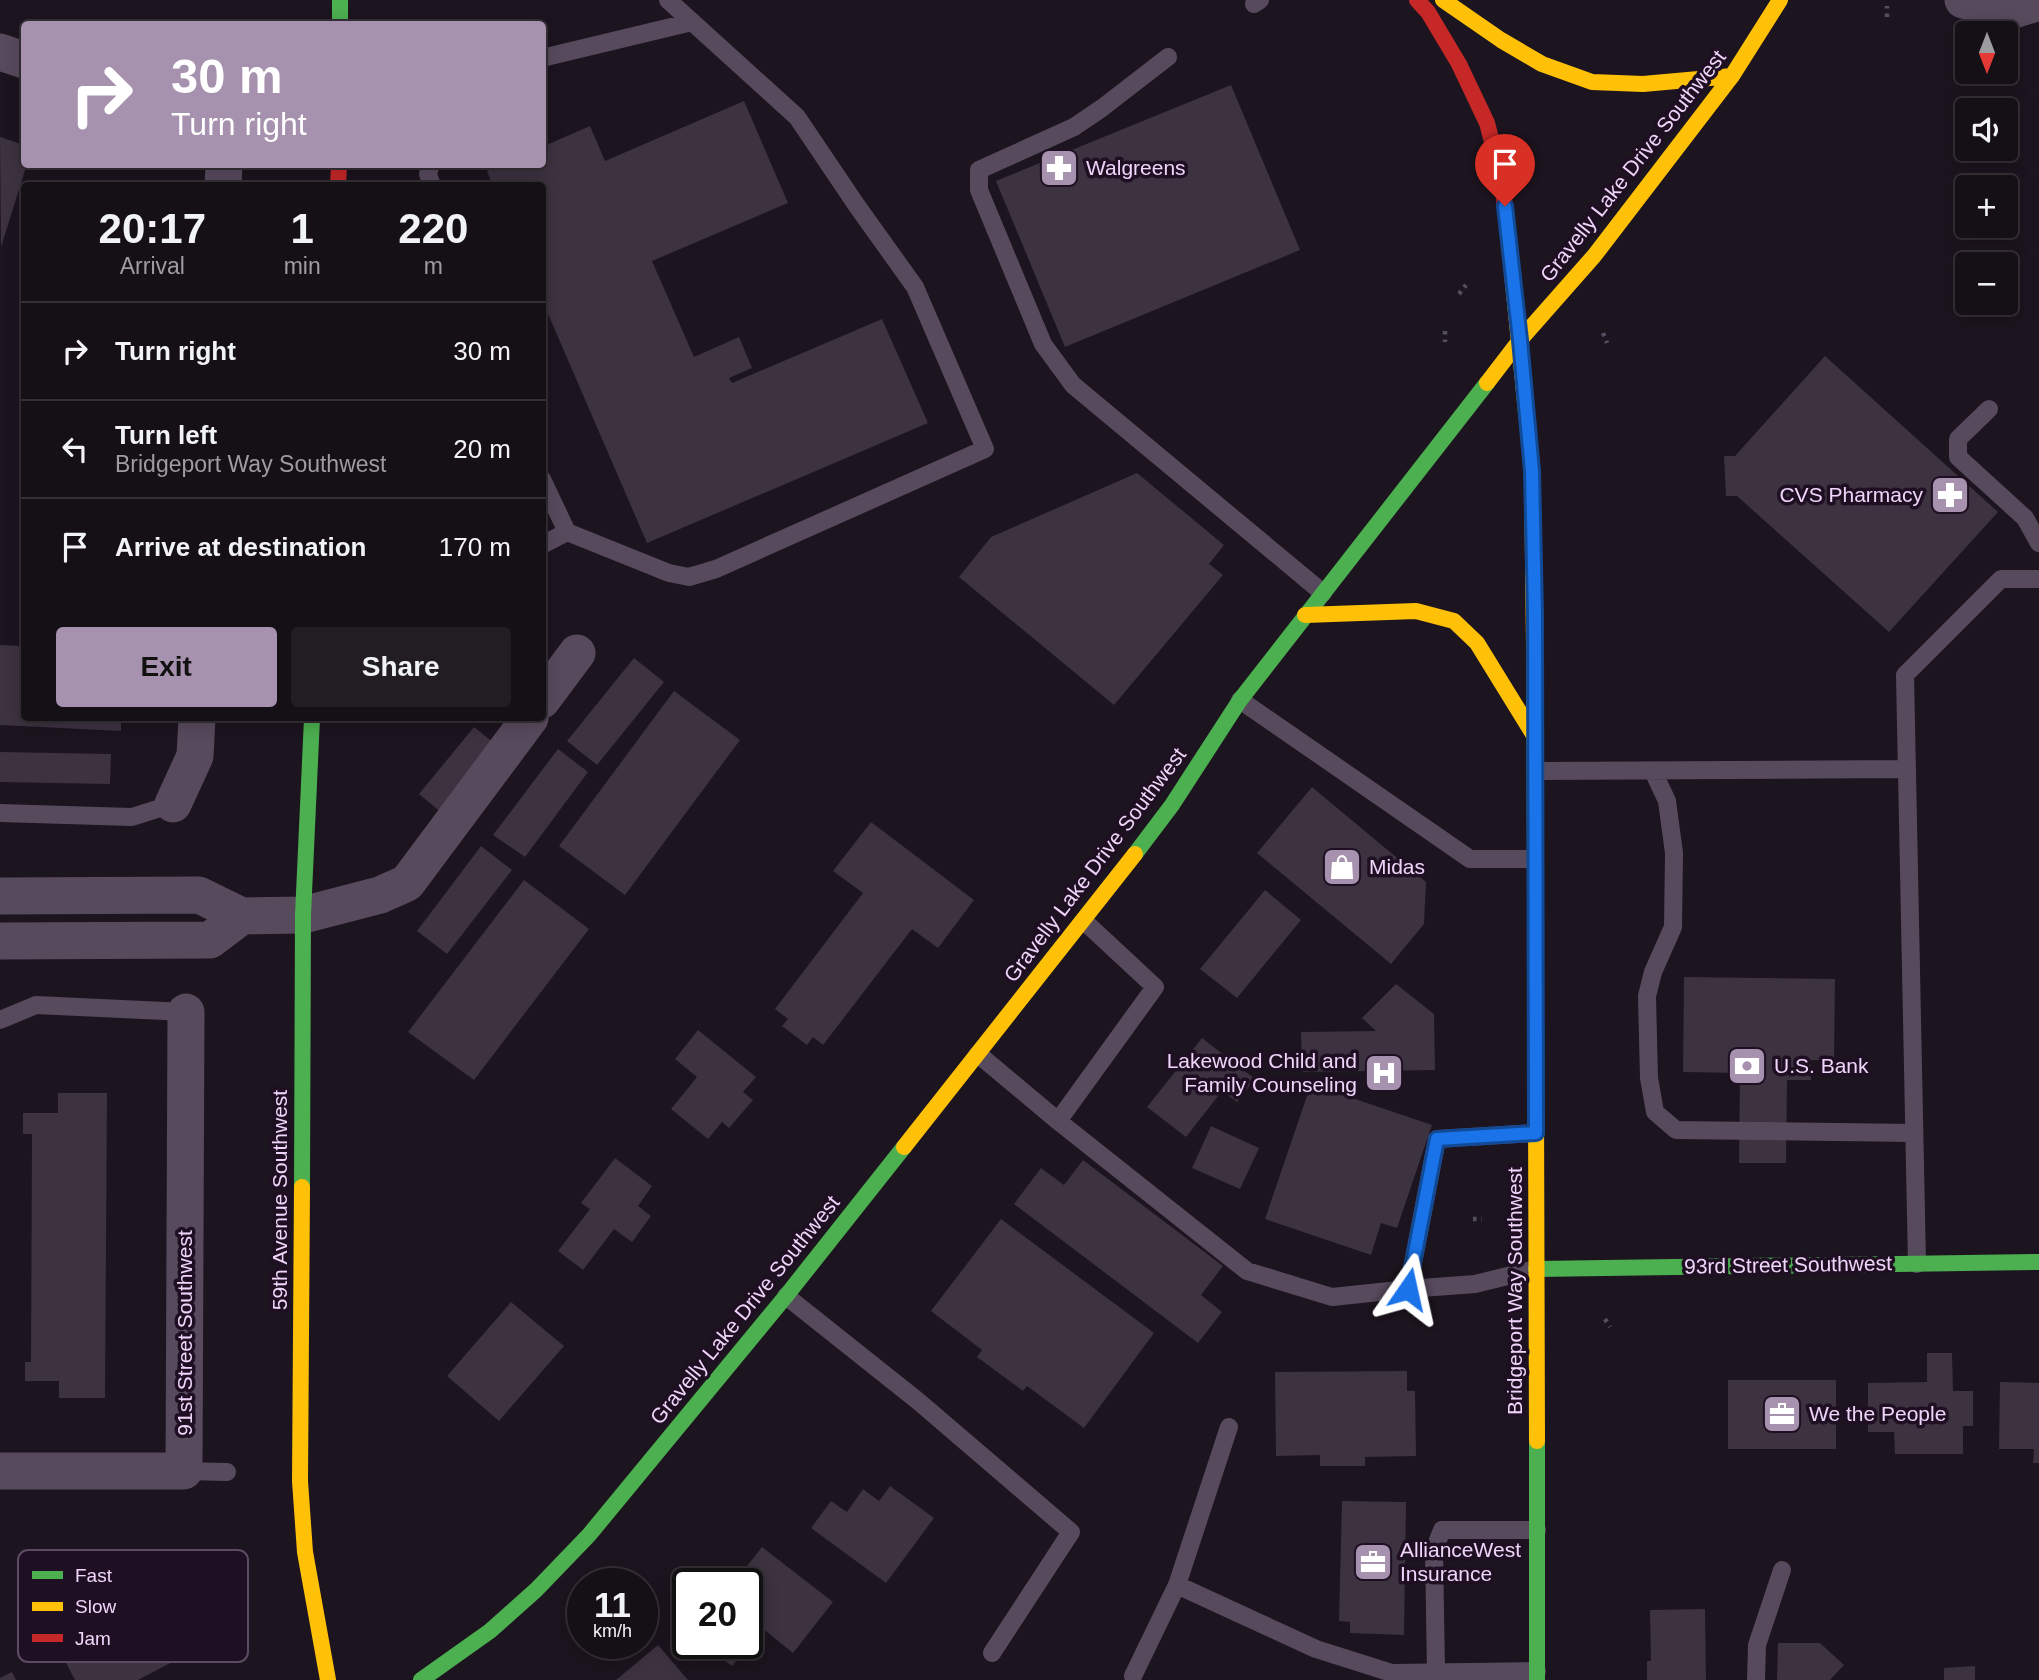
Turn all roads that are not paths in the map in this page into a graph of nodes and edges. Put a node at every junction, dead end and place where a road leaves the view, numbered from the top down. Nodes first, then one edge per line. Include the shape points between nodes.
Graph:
1 (340, 0) edge
2 (668, 0) edge
3 (1418, 0) edge
4 (1443, 0) edge
5 (1780, 0) edge
6 (1963, 0) edge
7 (2039, 2) edge
8 (340, 21) edge
9 (692, 22) junction
10 (0, 52) edge
11 (546, 57) edge
12 (1168, 57) dead end
13 (21, 59) edge
14 (1732, 76) junction
15 (1520, 340) junction
16 (1989, 409) dead end
17 (546, 487) edge
18 (568, 532) junction
19 (2039, 542) edge
20 (546, 543) edge
21 (2039, 579) edge
22 (1323, 593) junction
23 (1306, 615) junction
24 (577, 653) dead end
25 (546, 695) edge
26 (1240, 700) junction
27 (197, 721) edge
28 (312, 721) edge
29 (528, 721) edge
30 (1535, 737) junction
31 (1907, 769) junction
32 (1536, 771) junction
33 (1653, 771) junction
34 (173, 804) joint
35 (0, 813) edge
36 (1535, 859) junction
37 (0, 896) edge
38 (303, 915) junction
39 (242, 916) junction
40 (1084, 921) junction
41 (0, 941) edge
42 (186, 1012) joint
43 (0, 1020) edge
44 (978, 1054) junction
45 (1058, 1121) junction
46 (1536, 1133) junction
47 (1914, 1133) junction
48 (2039, 1262) edge
49 (1917, 1264) junction
50 (1536, 1269) junction
51 (1408, 1289) junction
52 (786, 1296) junction
53 (1228, 1427) dead end
54 (0, 1471) edge
55 (184, 1471) junction
56 (227, 1472) dead end
57 (1537, 1530) junction
58 (1783, 1570) dead end
59 (1177, 1585) junction
60 (992, 1653) dead end
61 (1436, 1672) junction
62 (1133, 1676) dead end
63 (1537, 1676) edge
64 (328, 1680) edge
65 (421, 1680) edge
66 (1756, 1680) edge

1 - 8 street
2 - 9 lane
3 - 15 street, Bridgeport Way Southwest via 1459,64 1487,123 1502,180
4 - 14 street via 1542,64 1592,82 1643,84
5 - 14 street, Gravelly Lake Drive Southwest
6 - 7 street via 2011,10
9 - 11 lane
9 - 18 lane via 797,117 915,287 985,449 689,577
10 - 13 street
12 - 22 lane via 1074,127 979,170 979,190 1043,344 1063,372
14 - 15 street, Gravelly Lake Drive Southwest via 1594,256
15 - 22 street, Gravelly Lake Drive Southwest
15 - 30 street, Bridgeport Way Southwest via 1532,471
16 - 19 lane via 1958,439 1958,457 2025,518
17 - 18 lane
18 - 20 lane
21 - 31 lane via 2001,579 1905,674
22 - 23 street, Gravelly Lake Drive Southwest
23 - 26 street, Gravelly Lake Drive Southwest
23 - 30 street via 1416,611 1454,621 1477,643
24 - 25 street
26 - 36 lane via 1470,859
26 - 40 street, Gravelly Lake Drive Southwest via 1172,805
27 - 34 street via 195,756
28 - 38 street, 59th Avenue Southwest
29 - 38 street via 407,883 380,895
30 - 32 street, Bridgeport Way Southwest
31 - 33 lane
31 - 47 lane
32 - 33 lane
32 - 36 street, Bridgeport Way Southwest
33 - 47 lane via 1667,801 1675,853 1673,927 1647,996 1648,1079 1655,1112 1676,1130
34 - 35 lane via 132,817
36 - 46 street, Bridgeport Way Southwest
37 - 39 street via 199,895
38 - 39 street
38 - 64 street, 59th Avenue Southwest via 300,1481 305,1552
39 - 41 street via 209,940
40 - 44 street, Gravelly Lake Drive Southwest
40 - 45 lane via 1155,987
42 - 43 lane via 36,1005
42 - 55 street, 91st Street Southwest
44 - 45 lane
44 - 52 street, Gravelly Lake Drive Southwest
45 - 51 lane via 1247,1270 1332,1297
46 - 50 street, Bridgeport Way Southwest
46 - 51 lane via 1437,1139
47 - 49 lane
48 - 49 street, 93rd Street Southwest
49 - 50 street, 93rd Street Southwest
50 - 51 lane via 1475,1284
50 - 57 street, Bridgeport Way Southwest
52 - 60 lane via 1071,1532
52 - 65 street, Gravelly Lake Drive Southwest via 589,1535 490,1632
53 - 59 lane
54 - 55 street
55 - 56 lane
57 - 61 lane via 1442,1531 1434,1550
57 - 63 street, Bridgeport Way Southwest
58 - 66 lane via 1756,1645
59 - 61 lane via 1316,1649 1392,1673
59 - 62 lane
61 - 63 lane

